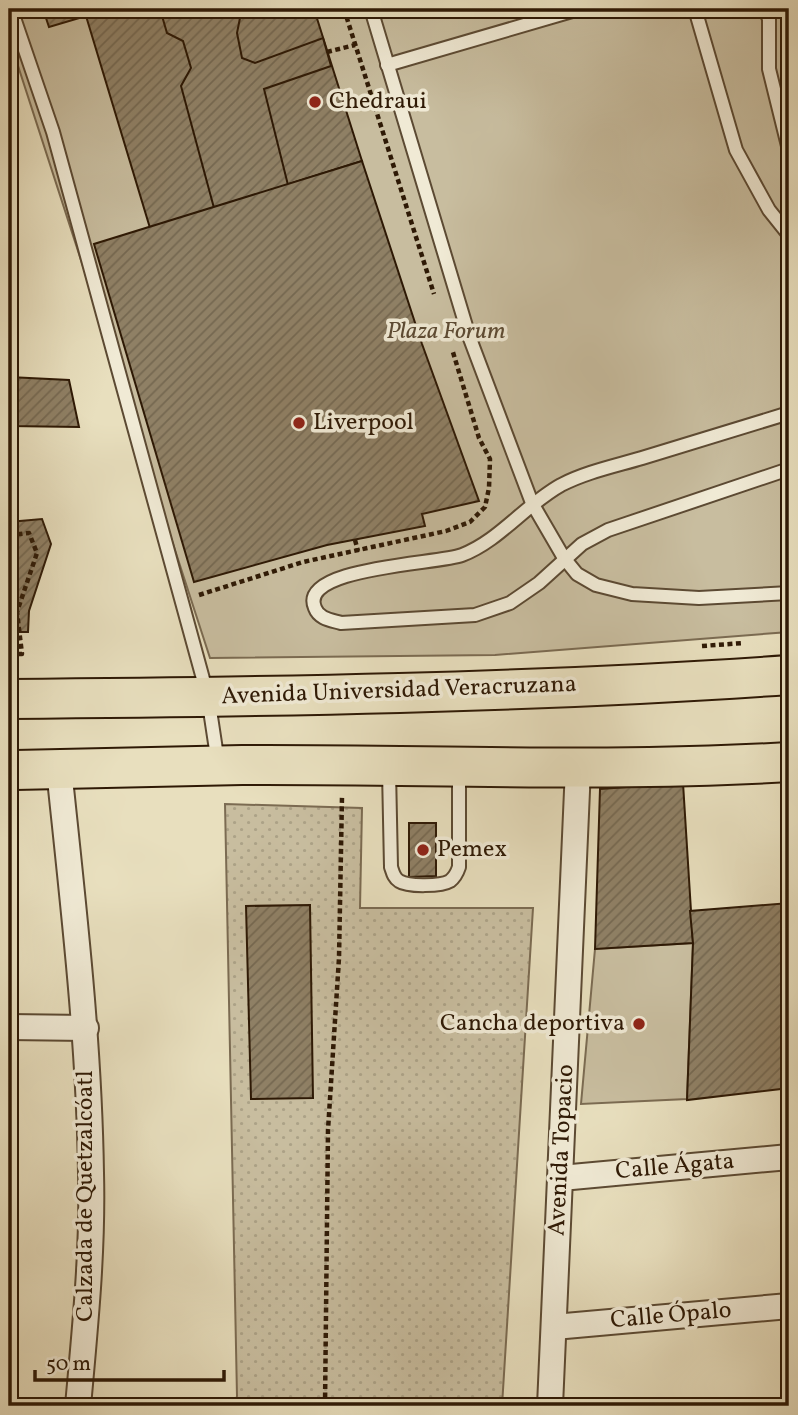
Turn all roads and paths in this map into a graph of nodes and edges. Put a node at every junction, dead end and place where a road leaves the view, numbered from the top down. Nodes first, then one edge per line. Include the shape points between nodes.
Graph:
1 (11, 9) edge
2 (344, 9) edge
3 (371, 9) edge
4 (579, 9) edge
5 (695, 9) edge
6 (765, 9) edge
7 (355, 45) junction
8 (327, 52) dead end
9 (387, 65) junction
10 (789, 150) edge
11 (789, 235) edge
12 (435, 295) dead end
13 (451, 347) dead end
14 (789, 413) edge
15 (789, 469) edge
16 (532, 503) junction
17 (9, 535) edge
18 (564, 558) junction
19 (789, 593) edge
20 (181, 601) junction
21 (9, 654) edge
22 (789, 675) edge
23 (208, 697) junction
24 (9, 699) edge
25 (789, 762) edge
26 (219, 766) junction
27 (342, 767) junction
28 (389, 767) junction
29 (459, 767) junction
30 (578, 768) junction
31 (59, 769) junction
32 (9, 770) edge
33 (9, 1027) edge
34 (86, 1028) junction
35 (789, 1157) edge
36 (561, 1178) junction
37 (789, 1306) edge
38 (554, 1327) junction
39 (78, 1406) edge
40 (325, 1406) edge
41 (550, 1406) edge

1 - 20 lane via 53,132
2 - 7 path
3 - 9 lane
4 - 9 lane
5 - 11 lane via 736,150 769,210
6 - 10 lane via 769,69
7 - 8 path
7 - 12 path
9 - 16 lane via 469,336
13 - 20 path via 479,438 490,458 485,507 470,522 303,562
14 - 16 lane via 601,470
15 - 18 lane via 608,530
16 - 18 lane
16 - 18 lane via 486,544 461,556 346,575 324,584 313,600 315,610 325,619 341,623 475,615 510,603
17 - 21 path via 29,533 37,553 17,612 22,654
18 - 19 lane via 577,574 596,585 632,594 699,598
20 - 23 lane
22 - 23 main road, Avenida Universidad Veracruzana via 503,690
23 - 24 main road, Avenida Universidad Veracruzana
23 - 26 lane
25 - 30 main road
26 - 27 main road
26 - 31 main road
27 - 28 main road
27 - 40 path via 339,958 328,1130
28 - 29 main road
28 - 29 lane via 391,867 394,876 407,884 442,884 457,874
29 - 30 main road
30 - 36 street, Avenida Topacio
31 - 32 main road
31 - 34 street, Calzada de Quetzalcóatl
33 - 34 street
34 - 39 street, Calzada de Quetzalcóatl via 91,1243
35 - 36 street, Calle Ágata
36 - 38 street, Avenida Topacio
37 - 38 street, Calle Ópalo
38 - 41 street, Avenida Topacio

